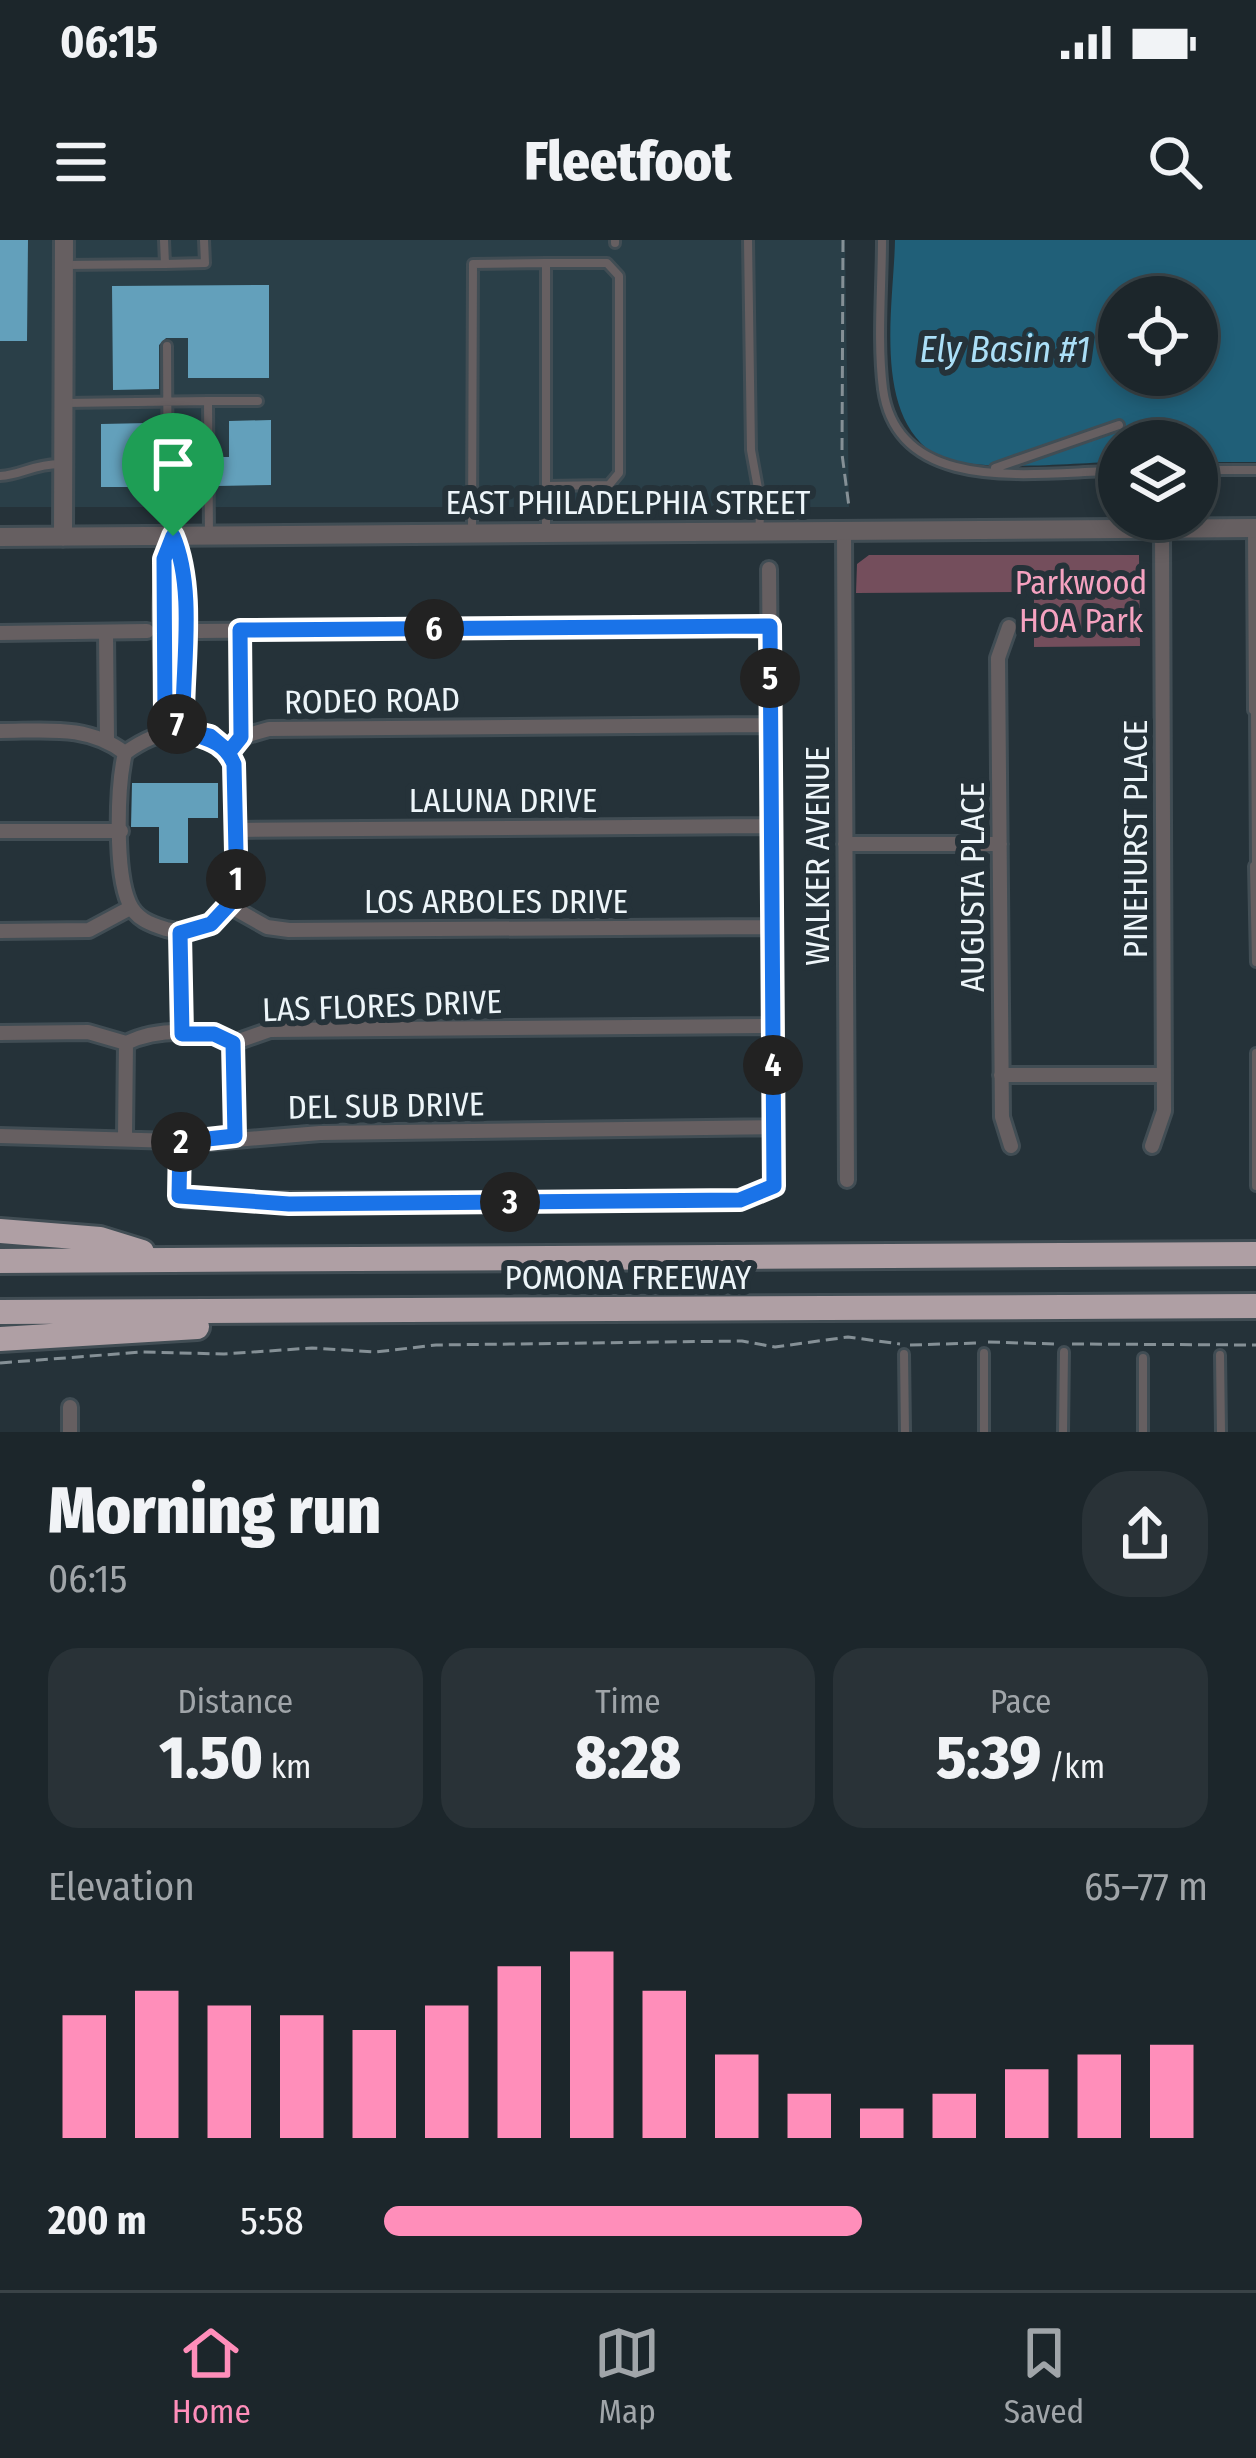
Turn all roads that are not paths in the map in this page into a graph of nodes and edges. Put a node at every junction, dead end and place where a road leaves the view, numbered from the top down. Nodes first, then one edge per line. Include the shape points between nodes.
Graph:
1 (64, 240) edge
2 (164, 240) edge
3 (204, 240) edge
4 (748, 240) edge
5 (882, 240) edge
6 (545, 263) junction
7 (165, 264) junction
8 (64, 265) junction
9 (167, 346) dead end
10 (208, 401) junction
11 (258, 401) dead end
12 (167, 402) junction
13 (63, 403) junction
14 (1098, 432) edge
15 (63, 464) junction
16 (1218, 470) edge
17 (1256, 470) edge
18 (1098, 471) edge
19 (986, 472) junction
20 (0, 476) edge
21 (546, 486) junction
22 (1218, 528) edge
23 (1254, 528) edge
24 (1098, 529) edge
25 (844, 531) junction
26 (759, 532) junction
27 (545, 533) junction
28 (472, 534) junction
29 (170, 536) junction
30 (209, 536) junction
31 (0, 537) edge
32 (63, 537) junction
33 (1162, 540) edge
34 (769, 569) dead end
35 (1254, 582) edge
36 (770, 626) junction
37 (1009, 627) dead end
38 (240, 630) junction
39 (147, 631) dead end
40 (199, 631) dead end
41 (0, 632) edge
42 (106, 632) junction
43 (1254, 710) edge
44 (771, 725) junction
45 (174, 728) junction
46 (0, 731) edge
47 (241, 737) junction
48 (106, 739) junction
49 (229, 752) junction
50 (125, 753) junction
51 (771, 826) junction
52 (236, 830) junction
53 (0, 831) edge
54 (122, 831) junction
55 (845, 844) junction
56 (1000, 844) junction
57 (1255, 866) edge
58 (228, 905) junction
59 (130, 908) junction
60 (771, 927) junction
61 (0, 931) edge
62 (180, 933) junction
63 (1256, 950) edge
64 (1256, 962) edge
65 (773, 1026) junction
66 (0, 1033) edge
67 (182, 1034) junction
68 (126, 1042) junction
69 (233, 1043) junction
70 (1256, 1053) edge
71 (1001, 1075) junction
72 (1164, 1075) junction
73 (773, 1127) junction
74 (0, 1136) edge
75 (125, 1136) junction
76 (235, 1136) junction
77 (180, 1142) junction
78 (1152, 1146) dead end
79 (1011, 1147) dead end
80 (848, 1180) dead end
81 (1256, 1186) edge
82 (0, 1231) edge
83 (1256, 1254) edge
84 (0, 1261) edge
85 (166, 1261) junction
86 (1256, 1306) edge
87 (0, 1312) edge
88 (415, 1312) junction
89 (0, 1339) edge
90 (1064, 1352) dead end
91 (984, 1353) dead end
92 (904, 1354) dead end
93 (1220, 1355) dead end
94 (1143, 1358) dead end
95 (70, 1407) dead end
96 (70, 1432) edge
97 (905, 1432) edge
98 (984, 1432) edge
99 (1063, 1432) edge
100 (1143, 1432) edge
101 (1221, 1432) edge

1 - 8 street
2 - 7 lane
3 - 7 lane via 205,263
4 - 26 lane
5 - 19 lane via 887,406 923,455
6 - 21 lane
6 - 21 lane via 607,263 619,276 620,451 620,473 609,485
6 - 28 lane via 473,264
7 - 8 lane
8 - 13 street
9 - 12 lane
10 - 11 lane
10 - 12 lane
10 - 30 lane
12 - 13 lane
12 - 29 lane
13 - 15 street
14 - 19 lane
15 - 20 lane via 29,464
15 - 32 street
16 - 17 lane
18 - 19 lane
21 - 27 lane
22 - 23 street, EAST PHILADELPHIA STREET
23 - 35 lane
24 - 25 street, EAST PHILADELPHIA STREET
25 - 26 street, EAST PHILADELPHIA STREET
25 - 55 street, WALKER AVENUE
26 - 27 street, EAST PHILADELPHIA STREET
27 - 28 street, EAST PHILADELPHIA STREET
28 - 30 street, EAST PHILADELPHIA STREET
29 - 30 street, EAST PHILADELPHIA STREET
29 - 32 street, EAST PHILADELPHIA STREET
29 - 45 street via 165,718
31 - 32 street, EAST PHILADELPHIA STREET
33 - 72 street, PINEHURST PLACE
34 - 36 street, WALKER AVENUE
35 - 43 lane
36 - 38 street
36 - 44 street, WALKER AVENUE
37 - 56 street, AUGUSTA PLACE via 998,658
38 - 40 street
38 - 47 street
39 - 42 street
41 - 42 street
42 - 48 street
43 - 57 lane
44 - 47 street, RODEO ROAD via 269,729
44 - 51 street, WALKER AVENUE
45 - 49 street via 210,736
45 - 50 street
46 - 48 street
47 - 49 street, RODEO ROAD
48 - 50 street
49 - 52 street
50 - 54 street
51 - 52 street, LALUNA DRIVE
51 - 60 street, WALKER AVENUE
52 - 58 street via 237,896
53 - 54 street
54 - 59 street
55 - 56 street
55 - 80 street, WALKER AVENUE
56 - 71 street, AUGUSTA PLACE
57 - 63 lane
58 - 60 street, LOS ARBOLES DRIVE via 289,930
58 - 62 street via 211,924
59 - 61 street via 89,930
59 - 62 street
60 - 65 street, WALKER AVENUE
62 - 67 street
63 - 64 lane
65 - 69 street, LAS FLORES DRIVE via 270,1030
65 - 73 street, WALKER AVENUE
66 - 68 street, LAS FLORES DRIVE via 88,1032
67 - 68 street, LAS FLORES DRIVE via 146,1033
67 - 69 street, LAS FLORES DRIVE
68 - 75 street
69 - 76 street
70 - 81 lane
71 - 72 street
71 - 79 street, AUGUSTA PLACE
72 - 78 street, PINEHURST PLACE via 1164,1112
73 - 76 street, DEL SUB DRIVE
73 - 77 street, WALKER AVENUE via 774,1186 740,1200 289,1204 179,1196
74 - 75 street, DEL SUB DRIVE
75 - 77 street, DEL SUB DRIVE
76 - 77 street, DEL SUB DRIVE
82 - 85 highway via 100,1239
83 - 85 highway, POMONA FREEWAY
84 - 85 highway, POMONA FREEWAY
86 - 88 highway, POMONA FREEWAY
87 - 88 highway, POMONA FREEWAY
88 - 89 highway
90 - 99 lane
91 - 98 lane
92 - 97 lane
93 - 101 lane
94 - 100 lane
95 - 96 street

